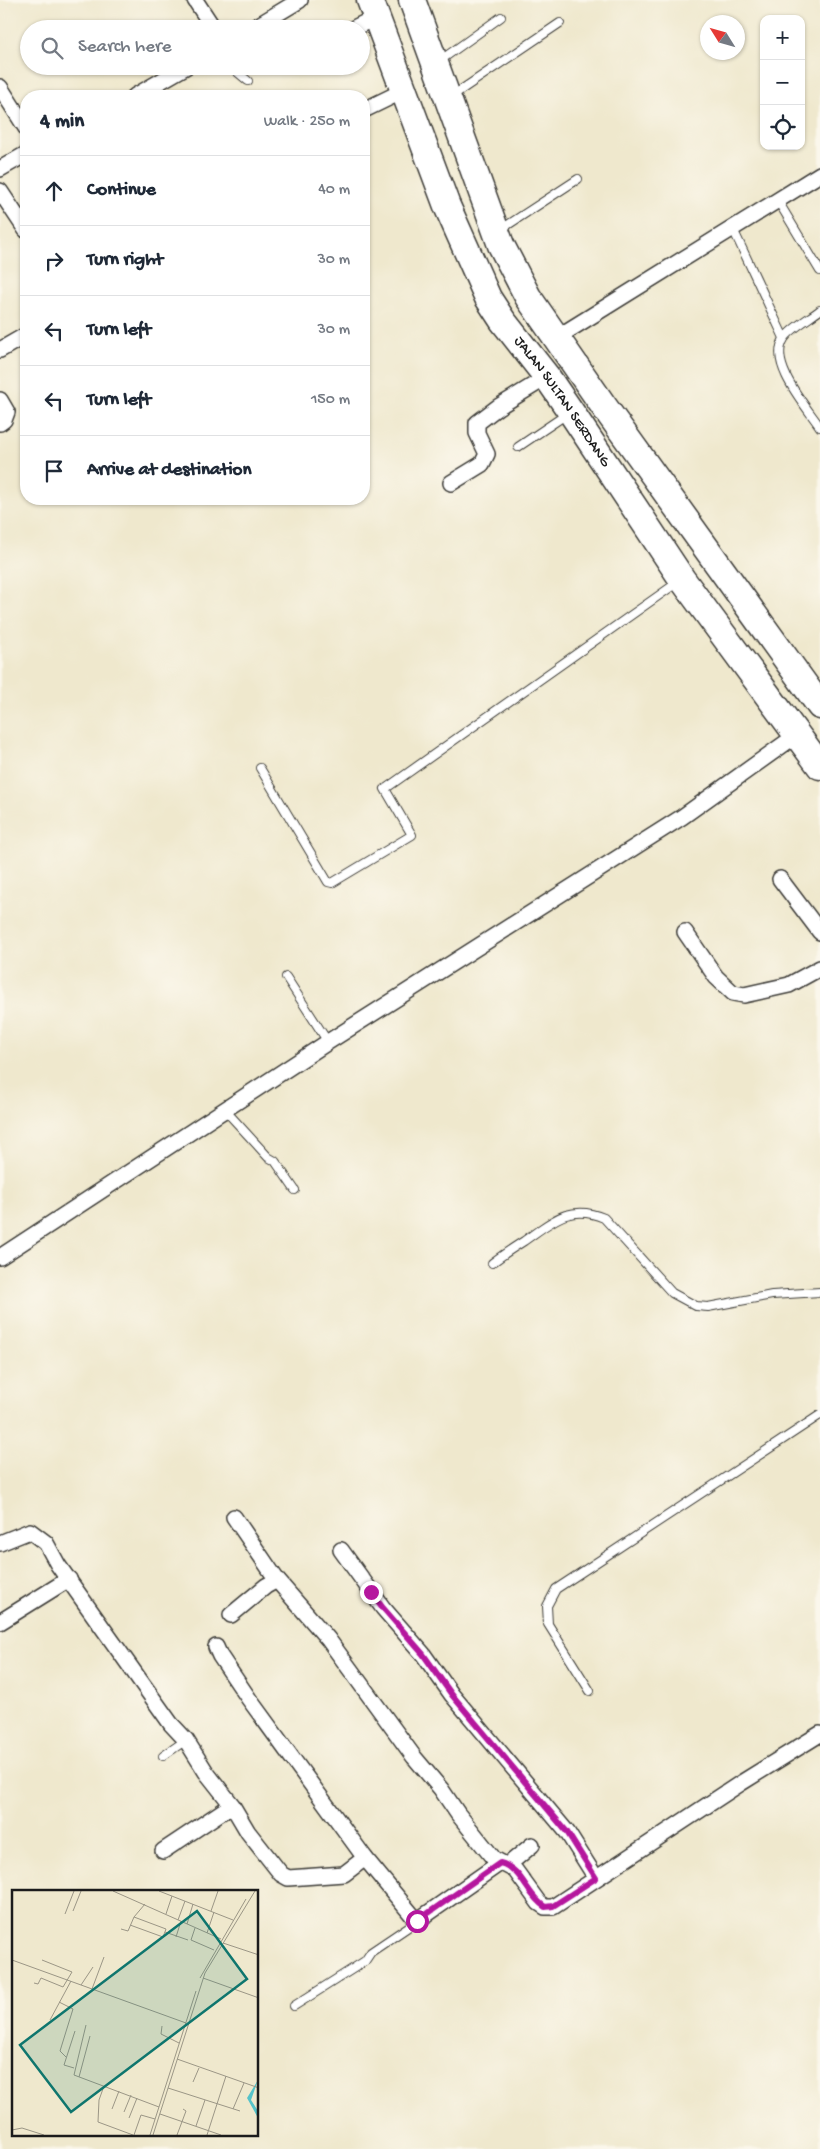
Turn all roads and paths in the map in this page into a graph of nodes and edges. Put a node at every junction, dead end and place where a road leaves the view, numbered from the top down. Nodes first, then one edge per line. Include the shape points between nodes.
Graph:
1 (195, 0) edge
2 (300, 0) edge
3 (415, 1) edge
4 (373, 9) edge
5 (501, 17) dead end
6 (208, 20) edge
7 (267, 20) edge
8 (361, 20) edge
9 (560, 23) dead end
10 (436, 63) junction
11 (171, 75) edge
12 (241, 75) edge
13 (248, 81) dead end
14 (0, 87) edge
15 (145, 90) edge
16 (403, 91) junction
17 (448, 98) junction
18 (370, 107) edge
19 (20, 119) edge
20 (20, 157) edge
21 (0, 169) edge
22 (820, 174) edge
23 (578, 179) dead end
24 (0, 191) edge
25 (778, 201) junction
26 (20, 221) edge
27 (733, 229) junction
28 (497, 233) junction
29 (820, 271) edge
30 (820, 310) edge
31 (20, 338) edge
32 (556, 338) junction
33 (784, 338) junction
34 (0, 350) edge
35 (547, 376) junction
36 (0, 400) edge
37 (571, 412) junction
38 (0, 423) edge
39 (820, 426) edge
40 (518, 447) dead end
41 (451, 483) dead end
42 (682, 579) junction
43 (820, 706) edge
44 (798, 734) junction
45 (820, 766) edge
46 (260, 768) dead end
47 (780, 879) dead end
48 (685, 932) dead end
49 (820, 932) edge
50 (820, 968) edge
51 (286, 977) dead end
52 (328, 1042) junction
53 (225, 1110) junction
54 (295, 1190) dead end
55 (0, 1258) edge
56 (492, 1262) dead end
57 (820, 1292) edge
58 (820, 1415) edge
59 (234, 1517) dead end
60 (0, 1543) edge
61 (341, 1550) dead end
62 (69, 1579) junction
63 (277, 1580) junction
64 (231, 1615) dead end
65 (0, 1622) edge
66 (216, 1646) dead end
67 (590, 1691) dead end
68 (819, 1739) edge
69 (186, 1740) junction
70 (163, 1756) dead end
71 (232, 1805) junction
72 (532, 1845) dead end
73 (163, 1850) dead end
74 (365, 1858) junction
75 (504, 1864) junction
76 (596, 1878) junction
77 (417, 1921) junction
78 (294, 2006) dead end

1 - 6 street
2 - 7 street
3 - 10 highway, JALAN SULTAN SERDANG
4 - 8 street
4 - 16 highway, JALAN SULTAN SERDANG
5 - 10 lane
9 - 17 lane
10 - 17 highway, JALAN SULTAN SERDANG
11 - 15 street
12 - 13 lane
14 - 19 street
16 - 18 street
16 - 35 highway, JALAN SULTAN SERDANG via 447,206 481,283 503,321
17 - 28 highway, JALAN SULTAN SERDANG
20 - 21 street
22 - 25 street
23 - 28 lane
24 - 26 street
25 - 27 street
25 - 29 lane
27 - 32 street
27 - 33 lane
28 - 32 highway, JALAN SULTAN SERDANG via 528,297
30 - 33 lane
31 - 34 street
32 - 43 highway, JALAN SULTAN SERDANG
33 - 39 lane via 779,350 783,370
35 - 37 highway, JALAN SULTAN SERDANG
35 - 41 street via 477,423 477,434 487,454 486,460
36 - 38 street via 6,412
37 - 40 lane
37 - 42 highway, JALAN SULTAN SERDANG
42 - 44 highway, JALAN SULTAN SERDANG
42 - 46 lane via 385,789 412,835 332,883 328,882
44 - 45 highway, JALAN SULTAN SERDANG
44 - 52 street via 682,817
47 - 49 street
48 - 50 street via 716,977 733,993 744,995 790,985
51 - 52 lane
52 - 53 street
53 - 54 lane via 275,1161
53 - 55 street
56 - 57 lane via 551,1220 583,1212 604,1218 672,1292 696,1306
58 - 67 lane via 556,1590 547,1606 548,1624
59 - 63 street
60 - 62 street via 28,1531 34,1532
61 - 76 street via 452,1695 567,1832
62 - 65 street
62 - 69 street via 171,1724
63 - 64 street
63 - 75 street via 328,1639 458,1814
66 - 74 street via 249,1699
68 - 76 street via 740,1783
69 - 70 lane
69 - 71 street
71 - 73 street
71 - 74 street via 248,1832 288,1878 344,1874
72 - 75 street
74 - 77 street
75 - 76 street via 517,1873 545,1907 553,1906
75 - 77 street
77 - 78 lane via 371,1952 365,1961

